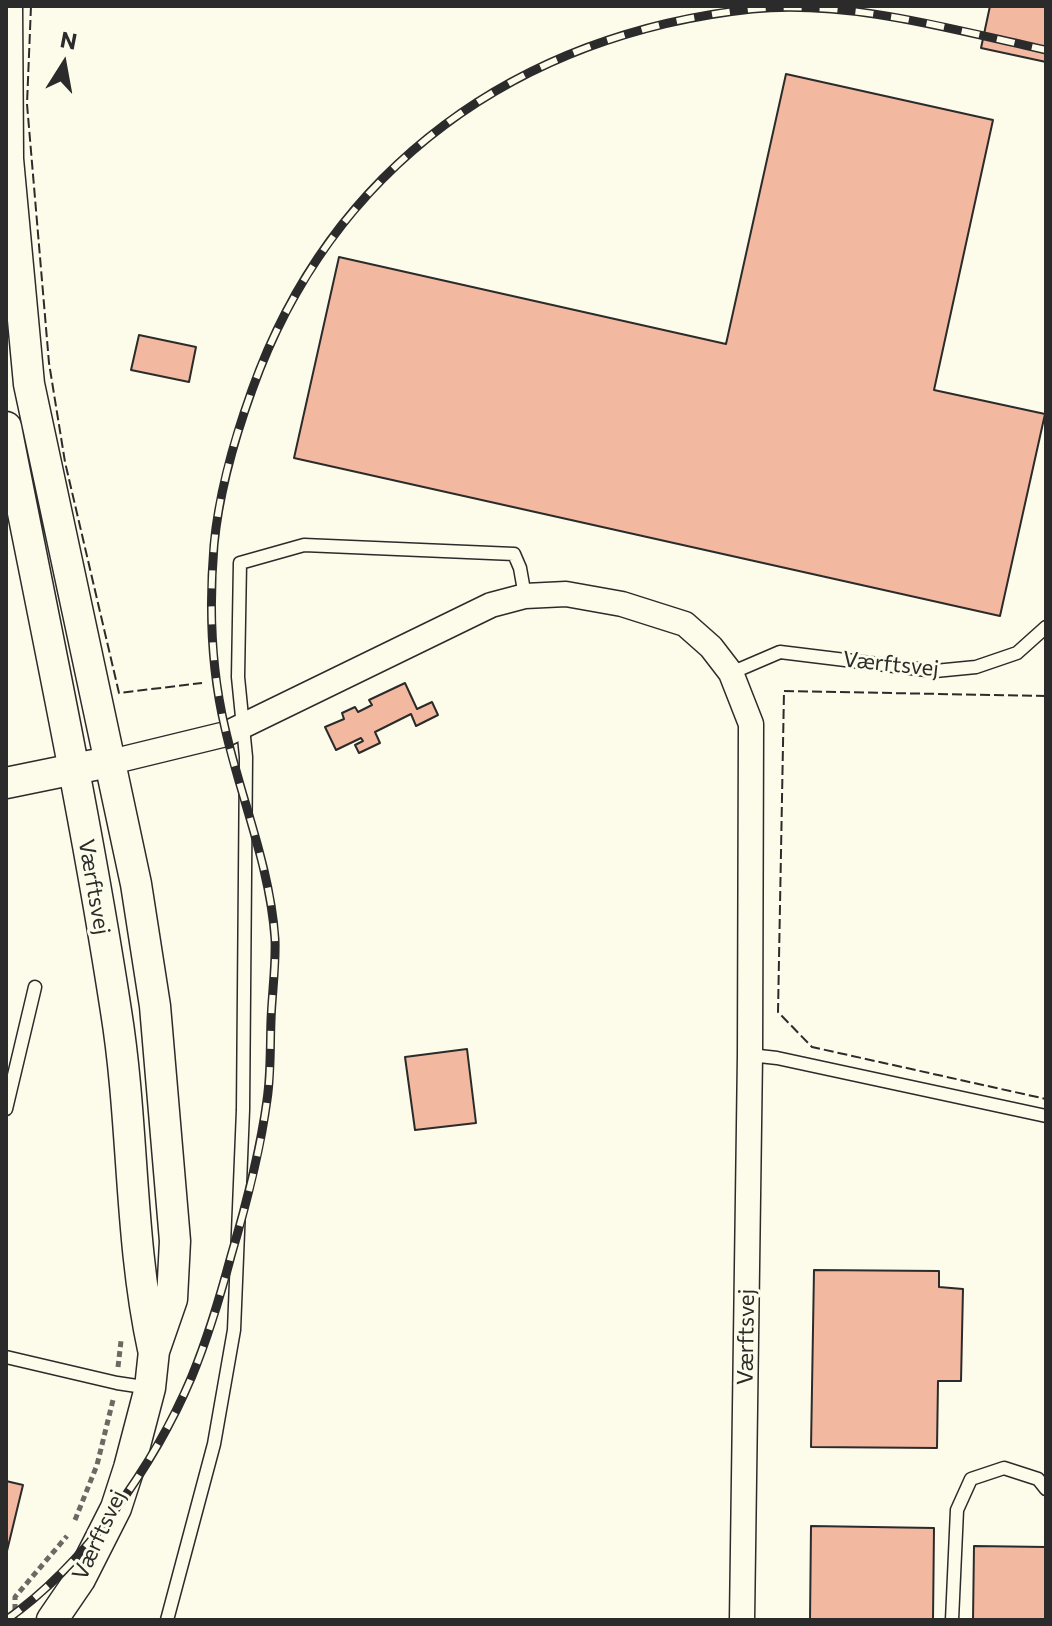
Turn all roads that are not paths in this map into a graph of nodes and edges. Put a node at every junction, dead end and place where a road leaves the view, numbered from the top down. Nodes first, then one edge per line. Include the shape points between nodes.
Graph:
1 (7, 6) edge
2 (7, 159) edge
3 (6, 427) edge
4 (525, 596) junction
5 (1046, 628) edge
6 (731, 673) junction
7 (242, 725) junction
8 (111, 762) junction
9 (74, 769) junction
10 (6, 783) edge
11 (35, 987) dead end
12 (750, 1055) junction
13 (6, 1109) edge
14 (1046, 1116) edge
15 (154, 1351) junction
16 (6, 1357) edge
17 (150, 1388) junction
18 (1046, 1489) edge
19 (52, 1620) edge
20 (167, 1620) edge
21 (742, 1620) edge
22 (952, 1620) edge

1 - 2 street, Værftsvej
2 - 8 street, Værftsvej via 29,384
3 - 9 street, Værftsvej
4 - 6 street, Værftsvej via 566,594 685,624
4 - 7 street, Værftsvej via 491,605
4 - 7 lane via 514,554 304,545 240,563
5 - 6 lane, Værftsvej via 1017,653 976,667 935,671 780,652
6 - 12 street, Værftsvej via 751,724
7 - 8 street, Værftsvej via 226,734
7 - 20 lane via 243,1110 234,1330 214,1444
8 - 9 street
8 - 15 street, Værftsvej via 155,1006 175,1241 172,1299
9 - 10 street
9 - 15 street, Værftsvej via 117,1014 143,1300
11 - 13 lane
12 - 14 lane
12 - 21 street, Værftsvej
15 - 17 street, Værftsvej
16 - 17 lane
17 - 19 street, Værftsvej via 116,1508
18 - 22 lane via 1038,1479 1004,1468 971,1479 957,1510

